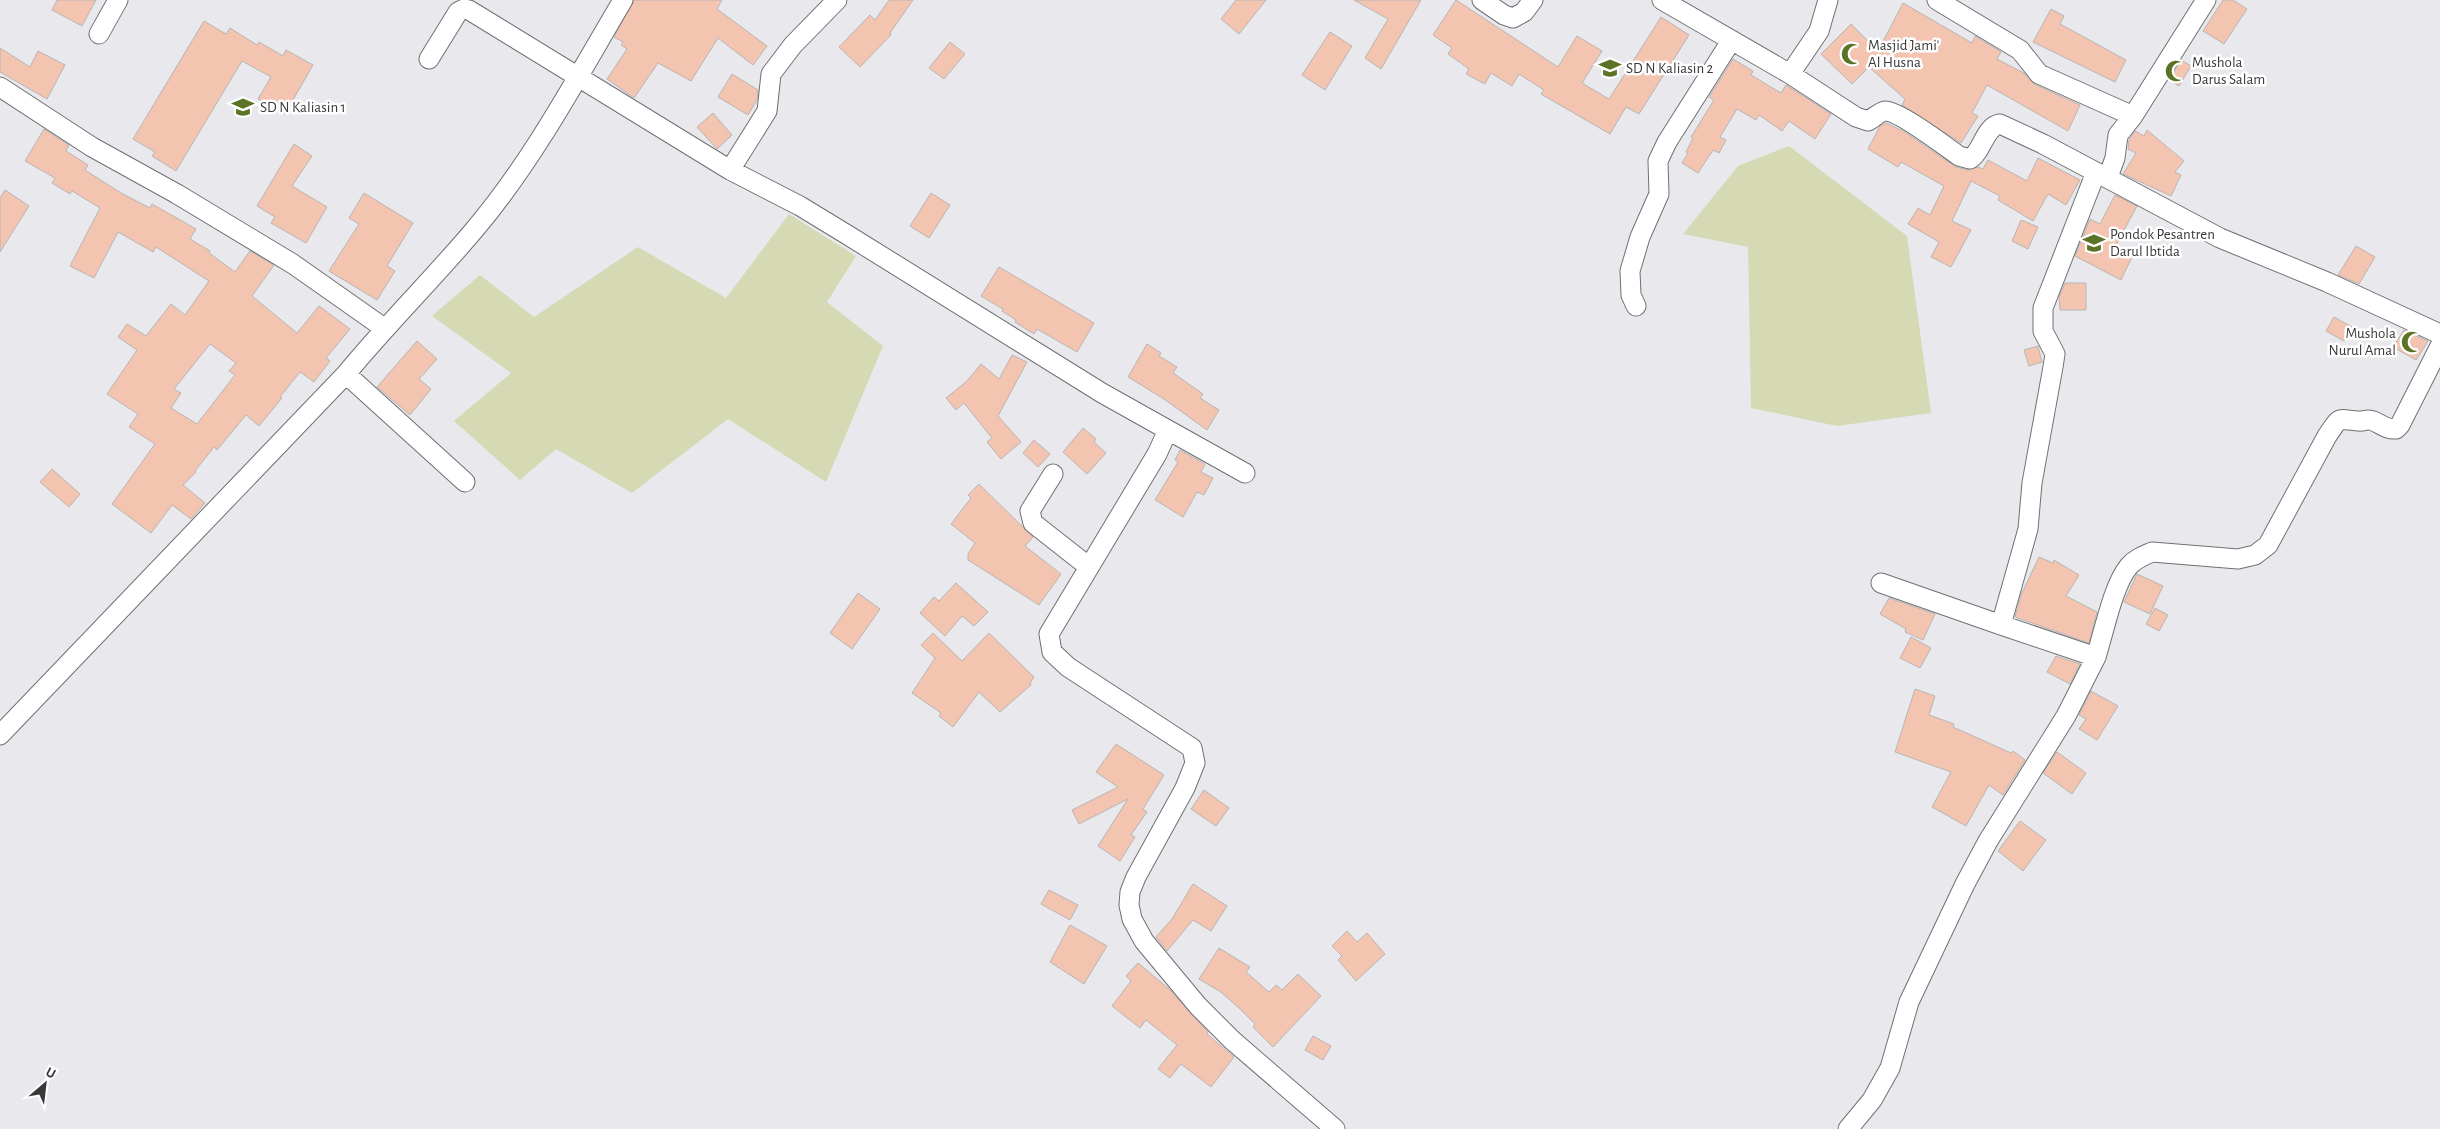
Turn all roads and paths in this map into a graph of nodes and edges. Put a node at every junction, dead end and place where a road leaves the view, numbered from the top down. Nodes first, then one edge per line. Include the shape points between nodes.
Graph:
1 (118, 0) edge
2 (623, 0) edge
3 (837, 0) edge
4 (1482, 0) edge
5 (1533, 0) edge
6 (1662, 0) edge
7 (1828, 0) edge
8 (1937, 0) edge
9 (2206, 0) edge
10 (99, 34) dead end
11 (1731, 42) junction
12 (429, 58) dead end
13 (1790, 74) junction
14 (578, 77) junction
15 (0, 87) edge
16 (2133, 116) junction
17 (730, 170) junction
18 (2102, 175) junction
19 (1636, 306) dead end
20 (384, 328) junction
21 (2440, 334) edge
22 (2440, 346) edge
23 (346, 374) junction
24 (1168, 430) junction
25 (1245, 473) dead end
26 (1053, 474) dead end
27 (465, 482) dead end
28 (1089, 566) junction
29 (1880, 583) dead end
30 (2001, 626) junction
31 (2096, 657) junction
32 (0, 736) edge
33 (1335, 1129) edge
34 (1848, 1129) edge

1 - 10 street
2 - 14 street
3 - 17 street via 793,45 771,74 767,111
4 - 5 street via 1513,18 1524,12
6 - 11 street
7 - 13 street via 1819,31
8 - 16 street via 2020,50 2039,74
9 - 16 street
11 - 13 street
11 - 19 street via 1658,161 1659,194 1640,237 1630,271 1631,295
12 - 14 street via 458,12 466,9
13 - 18 street via 1856,117 1868,121 1888,111 1900,116 1959,156 1970,159 1975,156 1992,128 2000,124
14 - 17 street
14 - 20 street via 512,181 475,229
15 - 20 street via 92,147 293,264
16 - 18 street via 2118,135 2115,158
17 - 24 street via 846,234 1102,393
18 - 21 street via 2220,238
18 - 30 street via 2043,308 2043,331 2055,354 2032,483 2028,529
20 - 23 street
22 - 31 street via 2396,429 2371,420 2359,422 2344,418 2338,421 2272,538 2255,555 2238,559 2152,552 2130,565 2117,588
23 - 27 street
23 - 32 street
24 - 25 street
24 - 28 street via 1157,454
26 - 28 street via 1030,512 1033,523
28 - 33 street via 1049,634 1052,652 1068,667 1192,748 1194,762 1185,788 1130,892 1132,919 1144,941 1205,1013
29 - 30 street
30 - 31 street
31 - 34 street via 2066,716 1965,884 1909,1002 1890,1068 1872,1100

